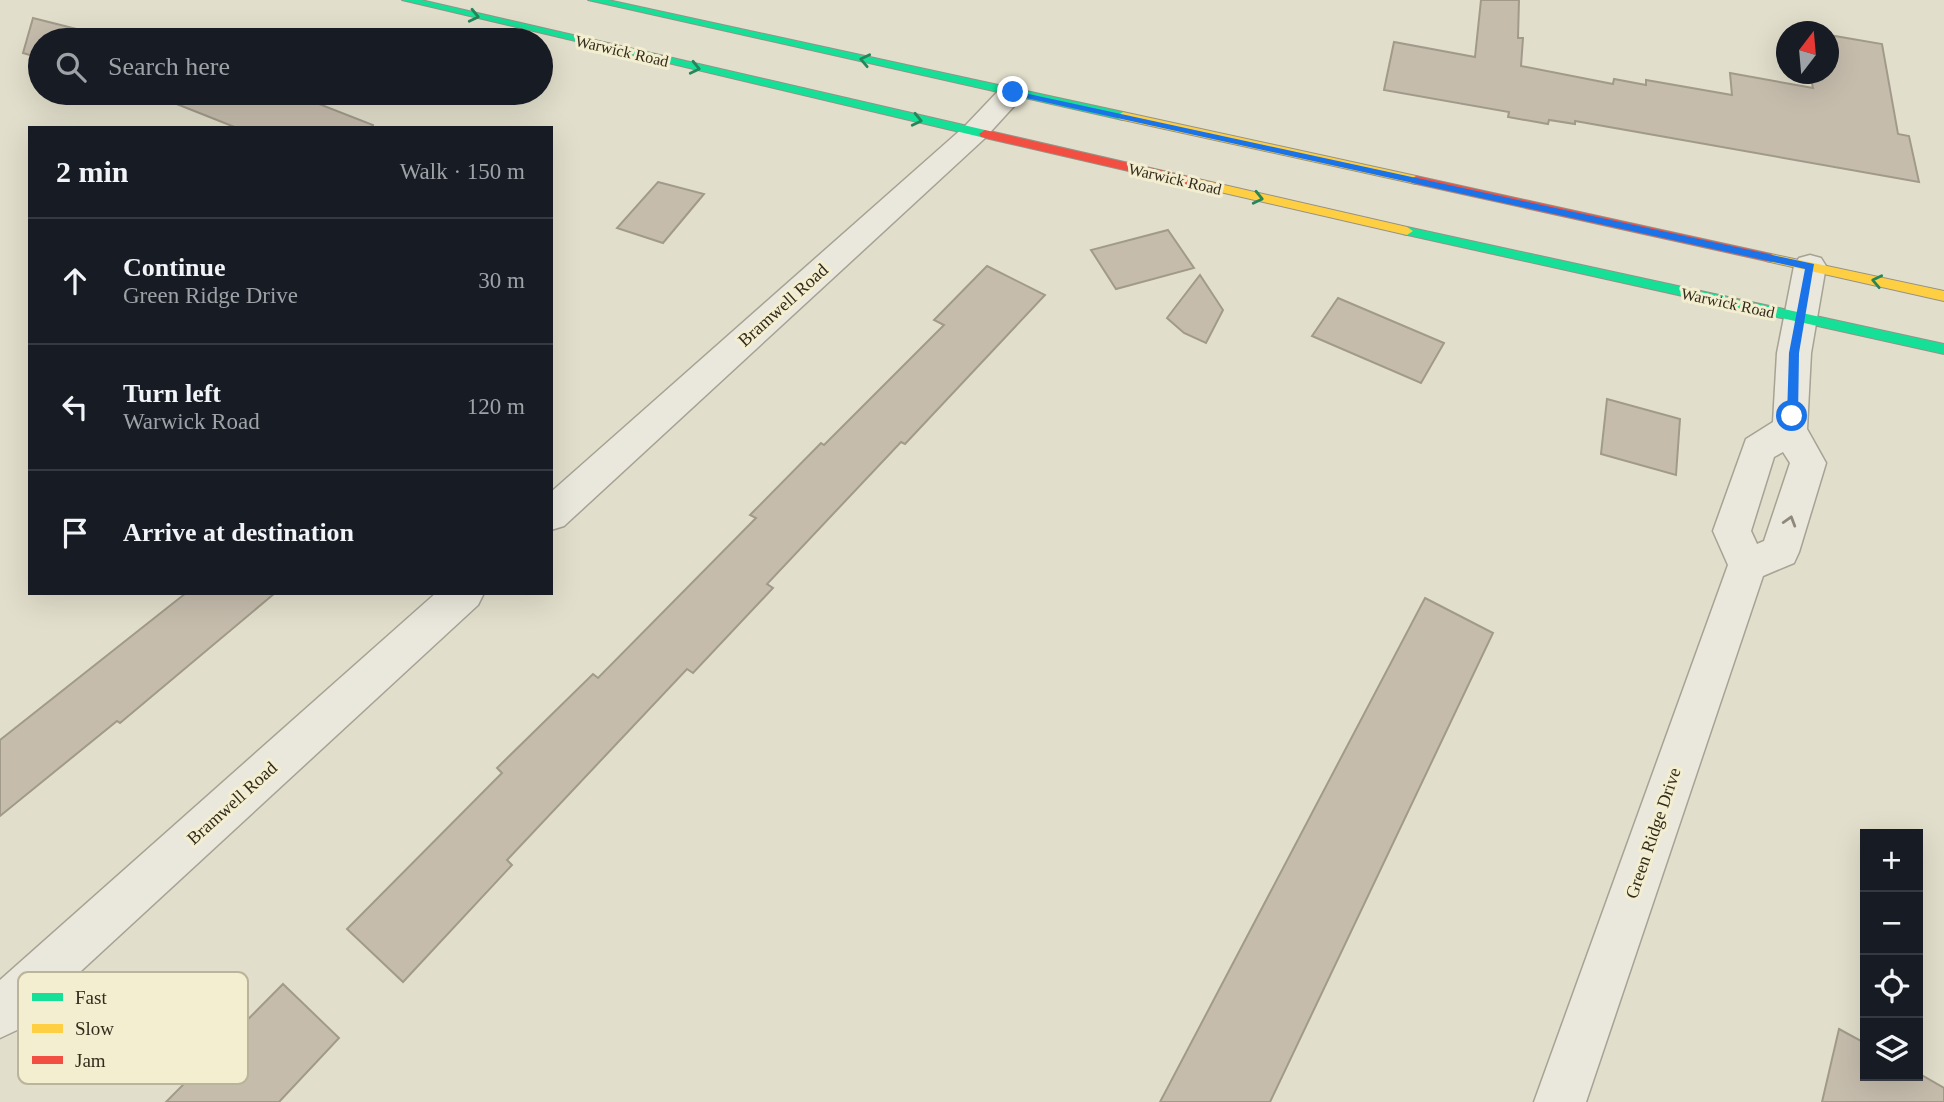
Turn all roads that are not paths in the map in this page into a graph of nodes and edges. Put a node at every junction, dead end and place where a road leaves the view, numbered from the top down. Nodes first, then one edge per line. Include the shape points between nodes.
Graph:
1 (407, 0) edge
2 (593, 0) edge
3 (526, 28) edge
4 (553, 34) edge
5 (1013, 92) junction
6 (974, 133) junction
7 (1810, 267) junction
8 (1944, 296) edge
9 (1799, 318) junction
10 (1944, 349) edge
11 (1789, 430) junction
12 (553, 513) edge
13 (1747, 565) junction
14 (462, 595) edge
15 (45, 972) edge
16 (18, 997) edge
17 (0, 1013) edge
18 (1560, 1102) edge

1 -> 3 main road, Warwick Road
5 -> 2 main road
4 -> 6 main road, Warwick Road
5 - 6 street, Bramwell Road
5 - 7 main road
6 -> 9 main road, Warwick Road
6 - 12 street, Bramwell Road
8 -> 7 main road
7 - 9 street
9 - 10 main road, Warwick Road
9 - 11 street
11 - 13 street via 1759,449 1732,531
13 -> 11 street via 1780,552 1808,463
13 - 18 street, Green Ridge Drive
14 - 15 street, Bramwell Road
16 - 17 street, Bramwell Road

